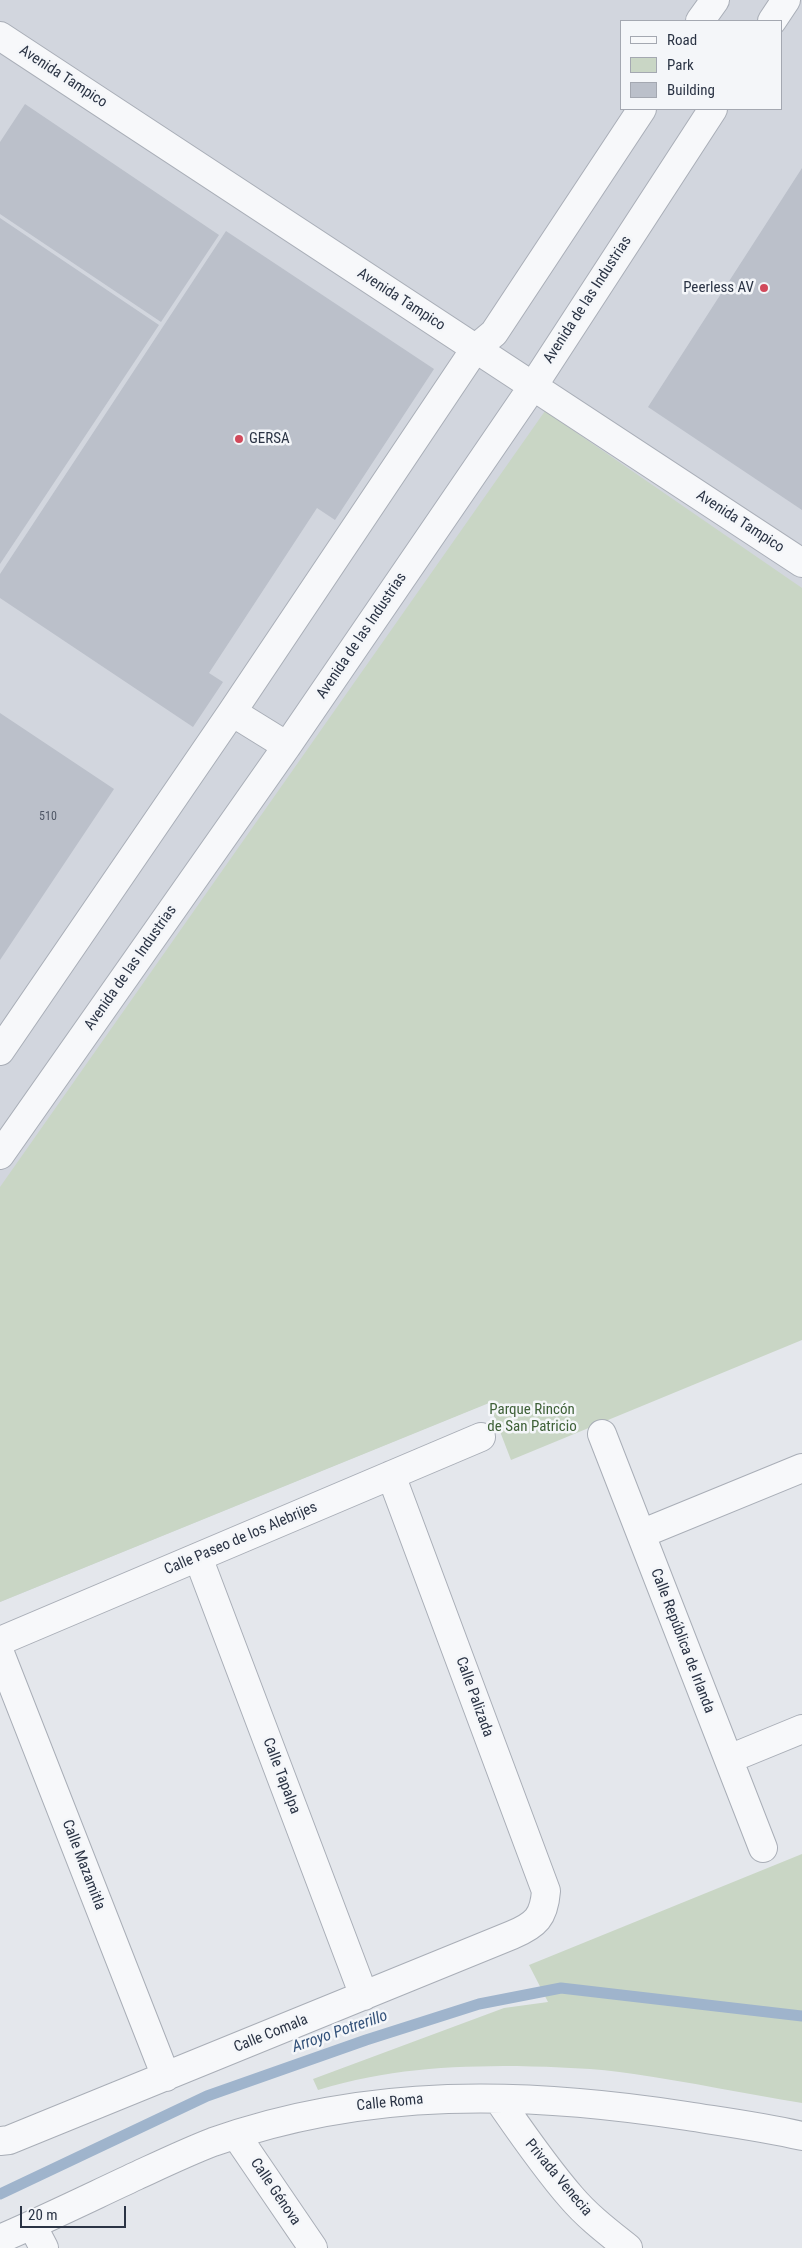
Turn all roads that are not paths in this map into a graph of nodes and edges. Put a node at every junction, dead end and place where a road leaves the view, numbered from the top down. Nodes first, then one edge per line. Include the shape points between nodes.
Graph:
1 (714, 0) edge
2 (786, 0) edge
3 (701, 20) edge
4 (773, 20) edge
5 (0, 36) edge
6 (641, 110) edge
7 (711, 110) edge
8 (475, 349) junction
9 (533, 386) junction
10 (802, 563) edge
11 (232, 712) junction
12 (287, 746) junction
13 (0, 1051) edge
14 (0, 1155) edge
15 (602, 1434) dead end
16 (481, 1436) dead end
17 (802, 1468) edge
18 (391, 1475) junction
19 (641, 1534) junction
20 (198, 1557) junction
21 (0, 1641) edge
22 (0, 1653) edge
23 (802, 1729) edge
24 (728, 1759) junction
25 (763, 1848) dead end
26 (538, 1919) joint
27 (364, 1996) junction
28 (166, 2077) junction
29 (498, 2099) junction
30 (236, 2135) junction
31 (802, 2136) edge
32 (0, 2141) edge
33 (38, 2237) edge
34 (0, 2239) edge
35 (313, 2248) edge
36 (628, 2248) edge

1 - 3 street
2 - 4 street
5 - 8 street, Avenida Tampico
6 - 8 street via 494,333
7 - 9 street, Avenida de las Industrias
8 - 9 street, Avenida Tampico
8 - 11 street
9 - 10 street, Avenida Tampico
9 - 12 street, Avenida de las Industrias
11 - 12 street
11 - 13 street
12 - 14 street, Avenida de las Industrias
15 - 19 street, Calle República de Irlanda
16 - 18 street, Calle Paseo de los Alebrijes
17 - 19 street
18 - 20 street, Calle Paseo de los Alebrijes
18 - 26 street, Calle Palizada via 546,1891 545,1906
19 - 24 street, Calle República de Irlanda
20 - 21 street, Calle Paseo de los Alebrijes
20 - 27 street, Calle Tapalpa
22 - 28 street, Calle Mazamitla
23 - 24 street
24 - 25 street, Calle República de Irlanda
26 - 27 street, Calle Comala via 526,1929
27 - 28 street, Calle Comala
28 - 32 street, Calle Comala
29 - 30 street, Calle Roma via 426,2099 352,2107
29 - 31 street, Calle Roma via 654,2111
29 - 36 street, Privada Venecia via 572,2198
30 - 33 street, Calle Roma via 194,2149
30 - 35 street, Calle Génova
33 - 34 street, Calle Roma

